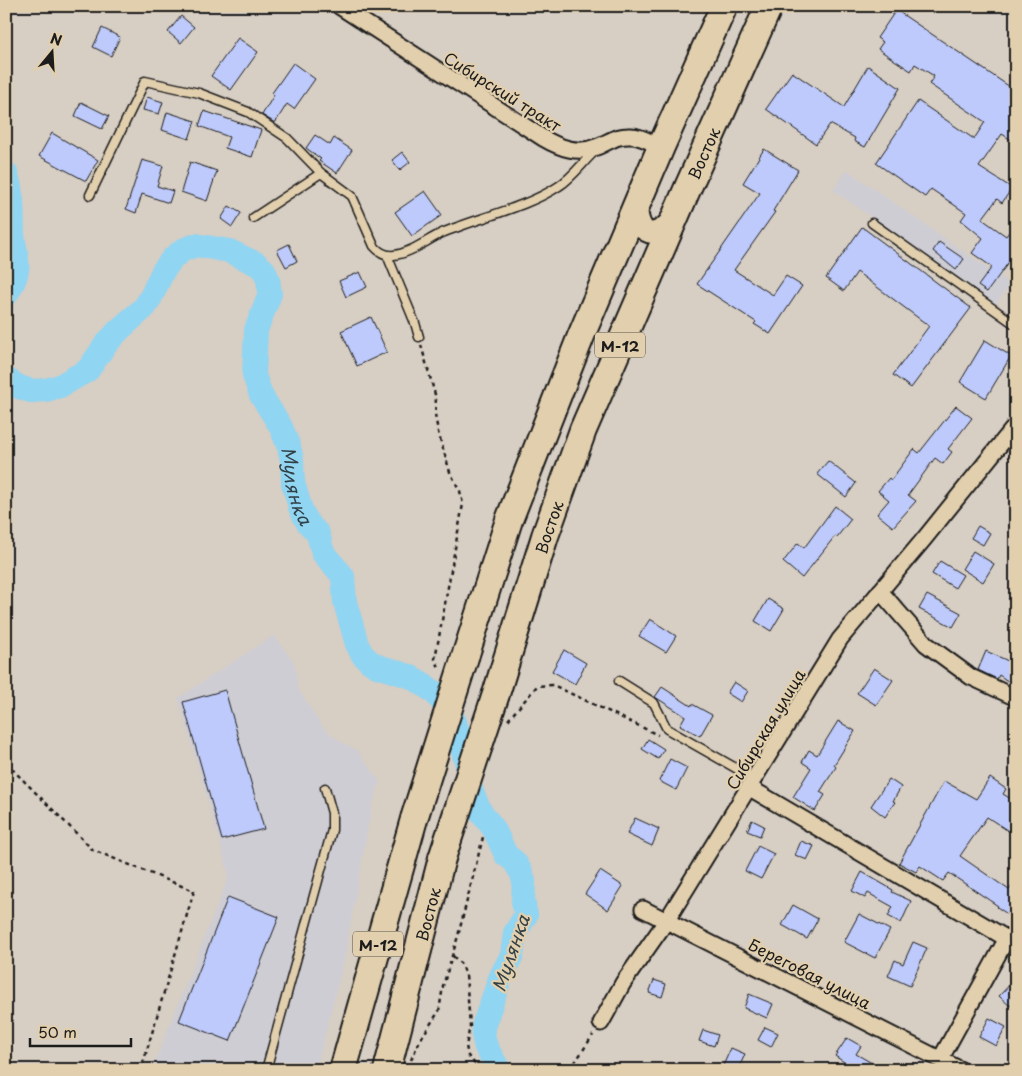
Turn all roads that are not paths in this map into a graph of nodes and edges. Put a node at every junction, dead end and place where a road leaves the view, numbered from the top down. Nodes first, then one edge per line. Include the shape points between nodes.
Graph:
1 (339, 6) edge
2 (724, 6) edge
3 (769, 6) edge
4 (599, 146) junction
5 (661, 147) junction
6 (321, 173) junction
7 (90, 195) dead end
8 (637, 205) junction
9 (676, 215) junction
10 (253, 218) dead end
11 (872, 223) dead end
12 (387, 255) junction
13 (1016, 325) edge
14 (418, 337) dead end
15 (1016, 425) edge
16 (880, 591) junction
17 (619, 681) dead end
18 (1016, 698) edge
19 (752, 784) junction
20 (325, 788) dead end
21 (643, 909) dead end
22 (667, 920) junction
23 (1011, 942) edge
24 (601, 1023) road end
25 (941, 1058) junction
26 (399, 1066) edge
27 (266, 1070) edge
28 (343, 1070) edge
29 (961, 1070) edge

1 - 4 street, Сибирский тракт via 552,144 564,150
2 - 5 highway, М-12
3 - 9 highway, Восток / М-12
4 - 5 street, Сибирский тракт via 618,137 633,136
4 - 12 lane via 568,179 549,192 441,233 398,254
5 - 8 highway, М-12
6 - 7 lane via 287,138 248,112 199,93 145,82
6 - 10 lane
6 - 12 lane via 352,196 374,246
8 - 9 street via 638,221 648,233 661,230
8 - 28 highway, М-12, bridge via 581,336 509,520 414,820
9 - 26 highway, Восток / М-12, bridge via 583,430 545,536 442,858
11 - 13 lane
12 - 14 lane
15 - 16 street, Сибирская улица
16 - 18 street via 926,644 971,677
16 - 19 street, Сибирская улица via 840,639
17 - 19 lane via 654,703 667,729
19 - 22 street, Сибирская улица
19 - 23 street
20 - 27 lane via 332,813 332,830
21 - 22 street, Береговая улица
22 - 24 street, Сибирская улица via 622,983
22 - 25 street, Береговая улица
23 - 25 street
25 - 29 street, Береговая улица

